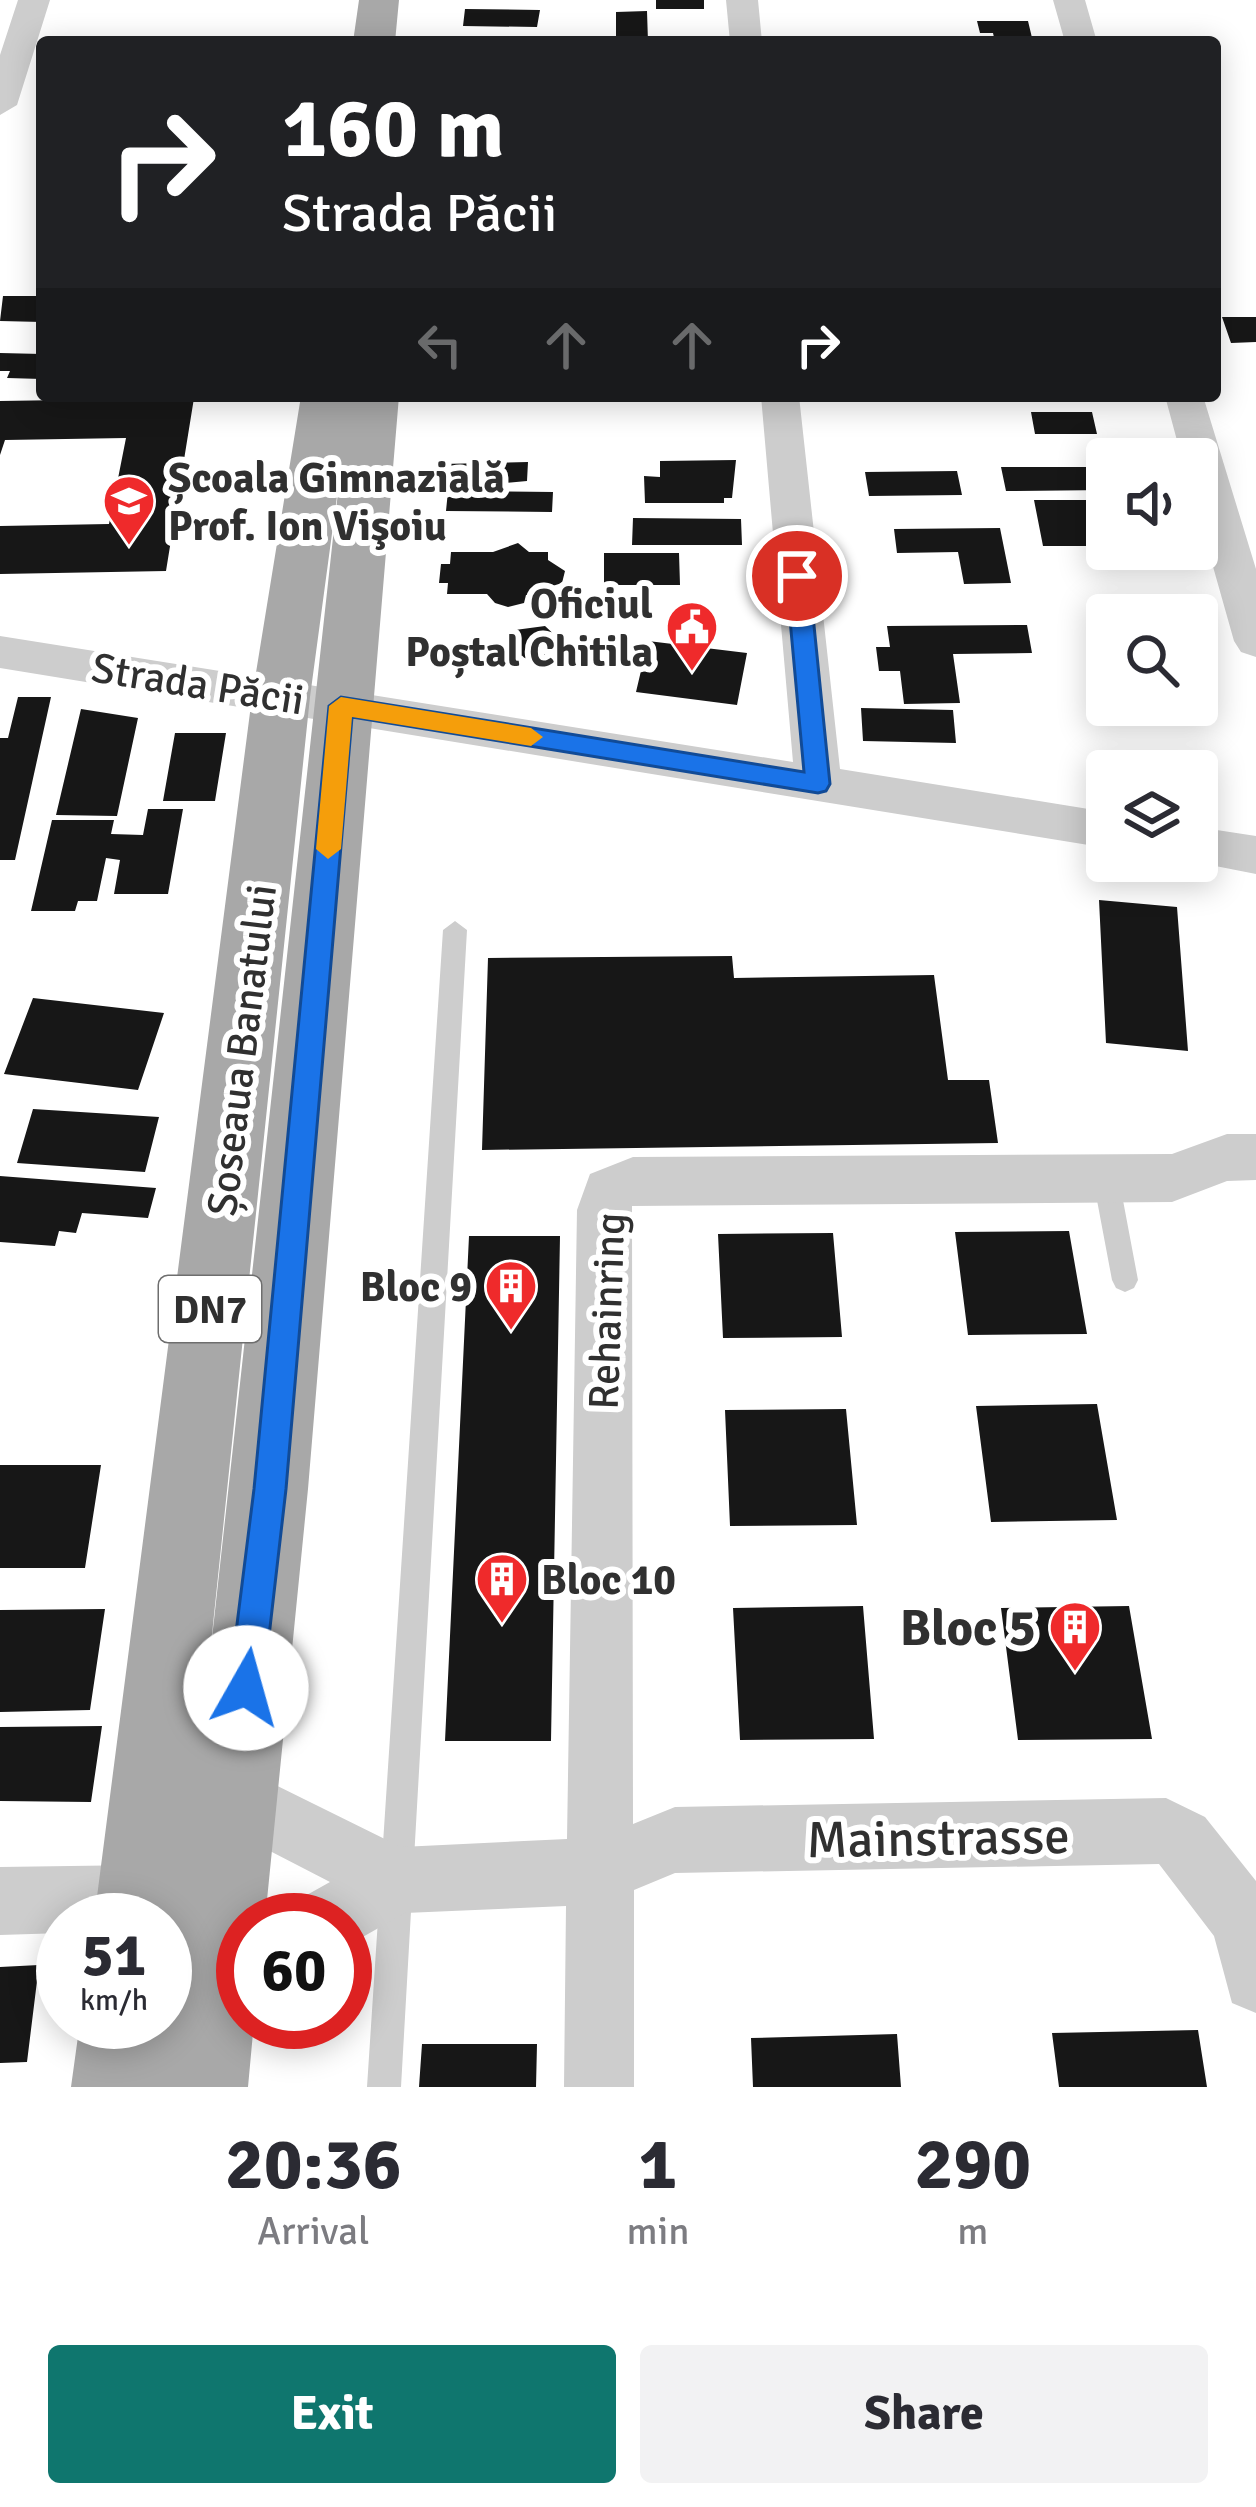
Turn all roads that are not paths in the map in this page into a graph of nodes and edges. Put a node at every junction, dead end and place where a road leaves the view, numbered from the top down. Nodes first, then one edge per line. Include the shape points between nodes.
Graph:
1 (34, 0) edge
2 (379, 0) edge
3 (414, 0) edge
4 (742, 0) edge
5 (1069, 0) edge
6 (375, 36) edge
7 (410, 36) edge
8 (745, 36) edge
9 (1079, 36) edge
10 (0, 105) edge
11 (326, 402) edge
12 (373, 402) edge
13 (781, 402) edge
14 (1186, 402) edge
15 (1256, 641) edge
16 (0, 652) edge
17 (311, 702) junction
18 (818, 784) junction
19 (1086, 827) edge
20 (1218, 848) edge
21 (1256, 854) edge
22 (455, 930) dead end
23 (1256, 1157) edge
24 (1106, 1179) junction
25 (1125, 1280) dead end
26 (233, 1797) junction
27 (599, 1871) junction
28 (397, 1880) junction
29 (141, 1893) edge
30 (230, 1893) edge
31 (372, 1895) edge
32 (0, 1900) edge
33 (36, 1902) edge
34 (1252, 1937) edge
35 (216, 2029) edge
36 (122, 2049) edge
37 (117, 2087) edge
38 (202, 2087) edge
39 (384, 2087) edge
40 (599, 2087) edge

1 - 10 street
2 - 6 main road
3 - 7 main road
4 - 8 street
5 - 9 street
11 - 17 main road, Șoseaua Banatului / DN7
12 - 17 main road, Șoseaua Banatului / DN7
13 - 18 street
14 - 15 street
16 - 17 street, Strada Păcii
17 - 18 street, Strada Păcii
17 - 26 main road, Șoseaua Banatului / DN7 via 270,1489
17 - 29 main road, Șoseaua Banatului / DN7
18 - 19 street, Strada Păcii
20 - 21 street
22 - 28 lane
23 - 24 street, Rehainring via 1215,1157 1172,1178
24 - 25 lane
24 - 27 street, Rehainring via 633,1181 610,1191
26 - 28 street
26 - 30 main road, Șoseaua Banatului / DN7
27 - 28 street, Mainstrasse
27 - 34 street, Mainstrasse via 675,1840 1166,1832 1182,1840
27 - 40 street
28 - 31 street
28 - 39 lane
32 - 33 street
35 - 38 main road, Șoseaua Banatului / DN7
36 - 37 main road

